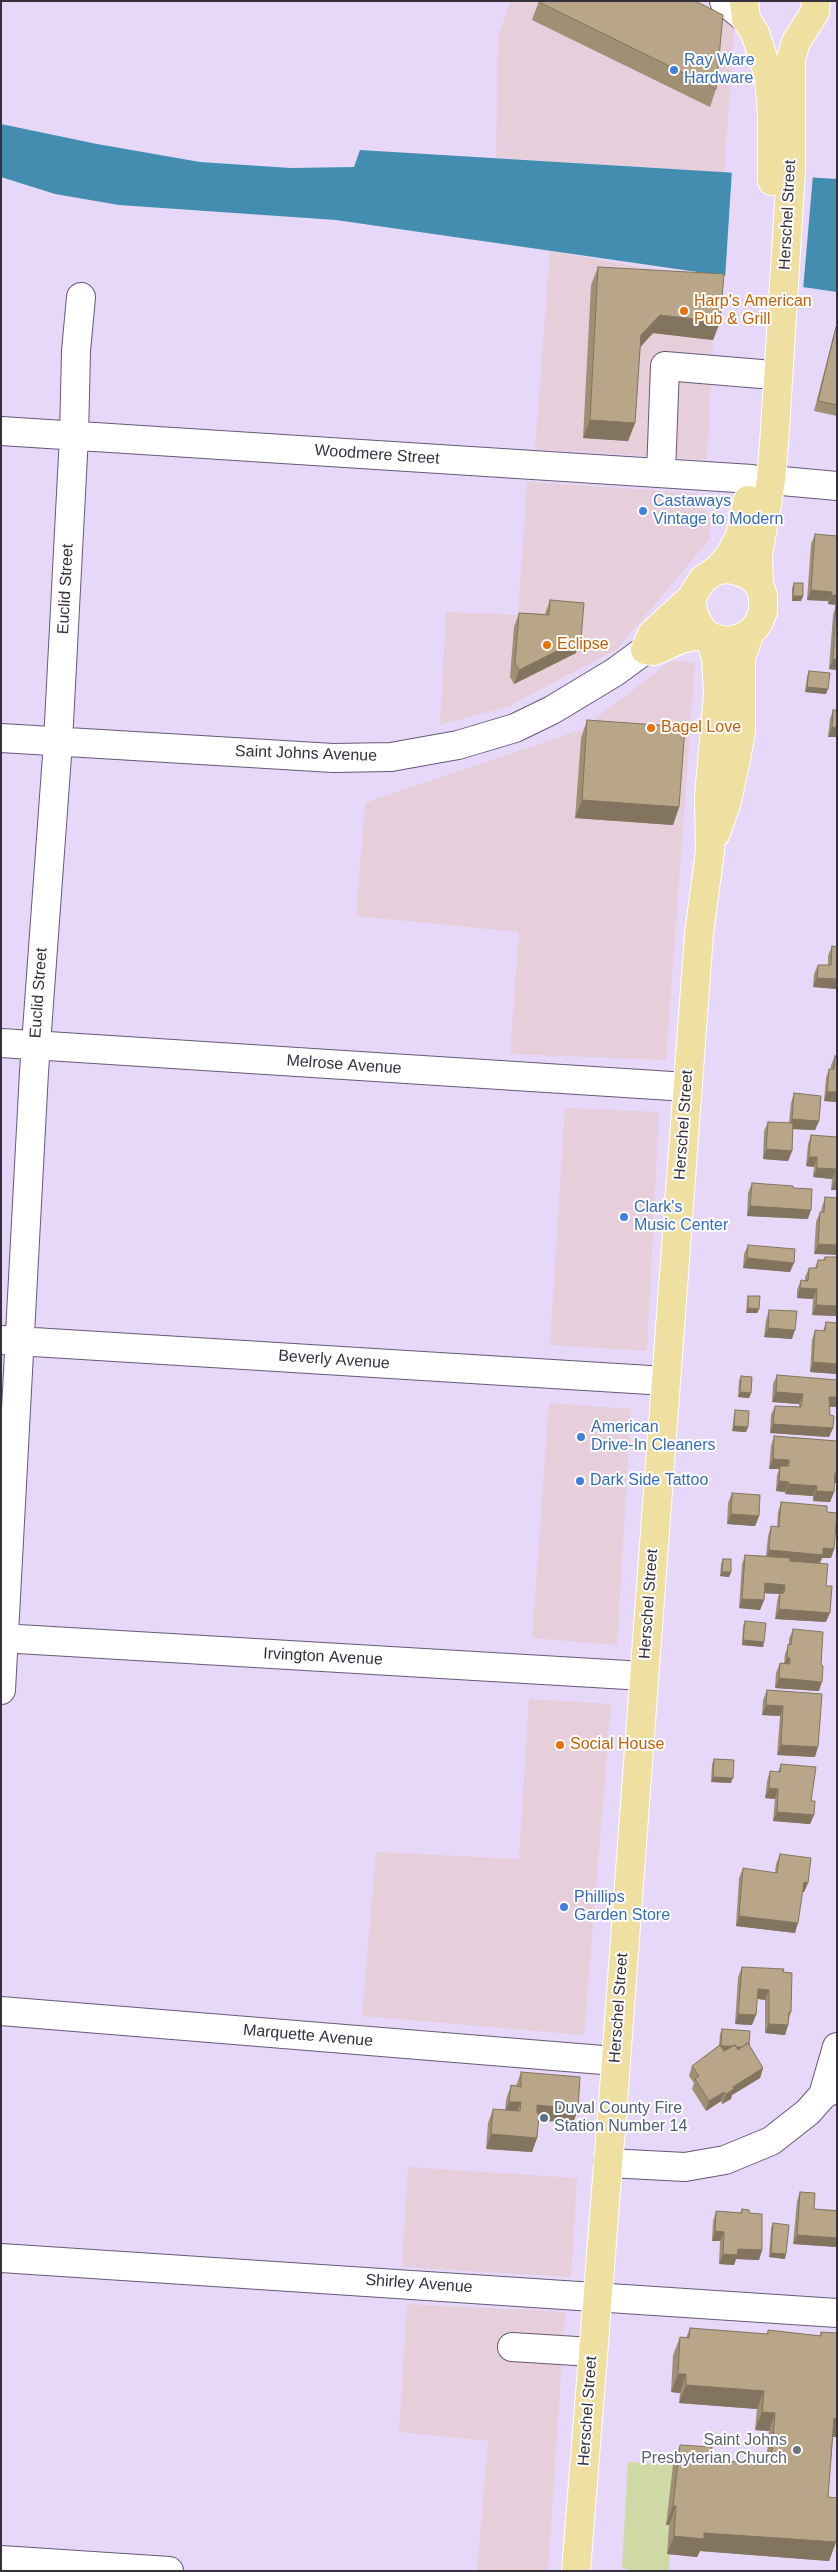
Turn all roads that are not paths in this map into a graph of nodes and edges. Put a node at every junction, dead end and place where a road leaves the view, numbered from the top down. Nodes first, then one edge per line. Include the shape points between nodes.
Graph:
1 (724, 1) edge
2 (816, 1) edge
3 (745, 10) edge
4 (782, 117) junction
5 (774, 294) junction
6 (81, 297) dead end
7 (761, 374) junction
8 (1, 432) edge
9 (74, 436) junction
10 (661, 473) junction
11 (762, 480) junction
12 (837, 486) edge
13 (717, 570) junction
14 (759, 584) junction
15 (691, 598) junction
16 (750, 633) junction
17 (707, 636) junction
18 (645, 650) junction
19 (1, 738) edge
20 (58, 742) junction
21 (710, 851) junction
22 (1, 1044) edge
23 (36, 1046) junction
24 (687, 1087) junction
25 (11, 1341) edge
26 (666, 1381) junction
27 (3, 1638) edge
28 (644, 1676) junction
29 (1, 1690) edge
30 (1, 2011) edge
31 (837, 2047) edge
32 (615, 2061) junction
33 (830, 2091) edge
34 (608, 2163) junction
35 (1, 2258) edge
36 (597, 2296) junction
37 (837, 2313) edge
38 (512, 2347) dead end
39 (592, 2352) junction
40 (1, 2560) edge
41 (169, 2571) edge
42 (576, 2571) edge

1 - 3 street
2 - 4 main road, Herschel Street via 815,12 796,42
3 - 4 main road, Herschel Street
4 - 5 main road, Herschel Street via 791,170
5 - 7 main road, Herschel Street
5 - 11 main road, Herschel Street
6 - 9 street, Euclid Street
7 - 10 street via 665,366
7 - 11 main road, Herschel Street
8 - 9 street, Woodmere Street
9 - 10 street, Woodmere Street
9 - 20 street, Euclid Street
10 - 11 street, Woodmere Street
11 - 12 street, Woodmere Street
11 - 13 main road, Herschel Street via 740,536
11 - 14 main road, Herschel Street
13 - 14 main road via 730,569 747,574
13 - 15 main road, Herschel Street via 703,579
14 - 16 main road, Herschel Street via 763,611
15 - 17 main road, Herschel Street via 694,615
15 - 18 main road, Saint Johns Avenue via 652,634
16 - 17 main road via 723,641
16 - 21 main road, Herschel Street via 741,657 741,731 737,754 727,801
17 - 18 main road, Saint Johns Avenue via 681,639 654,651
17 - 21 main road, Herschel Street via 716,659 718,694 709,796
18 - 20 street, Saint Johns Avenue via 552,710 514,728 458,745 391,757 333,758
19 - 20 street, Saint Johns Avenue
20 - 23 street, Euclid Street
21 - 24 main road, Herschel Street via 699,934
22 - 23 street, Melrose Avenue
23 - 24 street, Melrose Avenue
23 - 25 street, Euclid Street
24 - 26 main road, Herschel Street
25 - 26 street, Beverly Avenue
25 - 27 street, Euclid Street
26 - 28 main road, Herschel Street
27 - 28 street, Irvington Avenue
27 - 29 street, Euclid Street
28 - 32 main road, Herschel Street
30 - 32 street, Marquette Avenue
31 - 33 street
32 - 34 main road, Herschel Street
33 - 34 street via 771,2141 725,2160 685,2168
34 - 36 main road, Herschel Street
35 - 36 street, Shirley Avenue
36 - 37 street, Shirley Avenue
36 - 39 main road, Herschel Street
38 - 39 street
39 - 42 main road, Herschel Street
40 - 41 street

